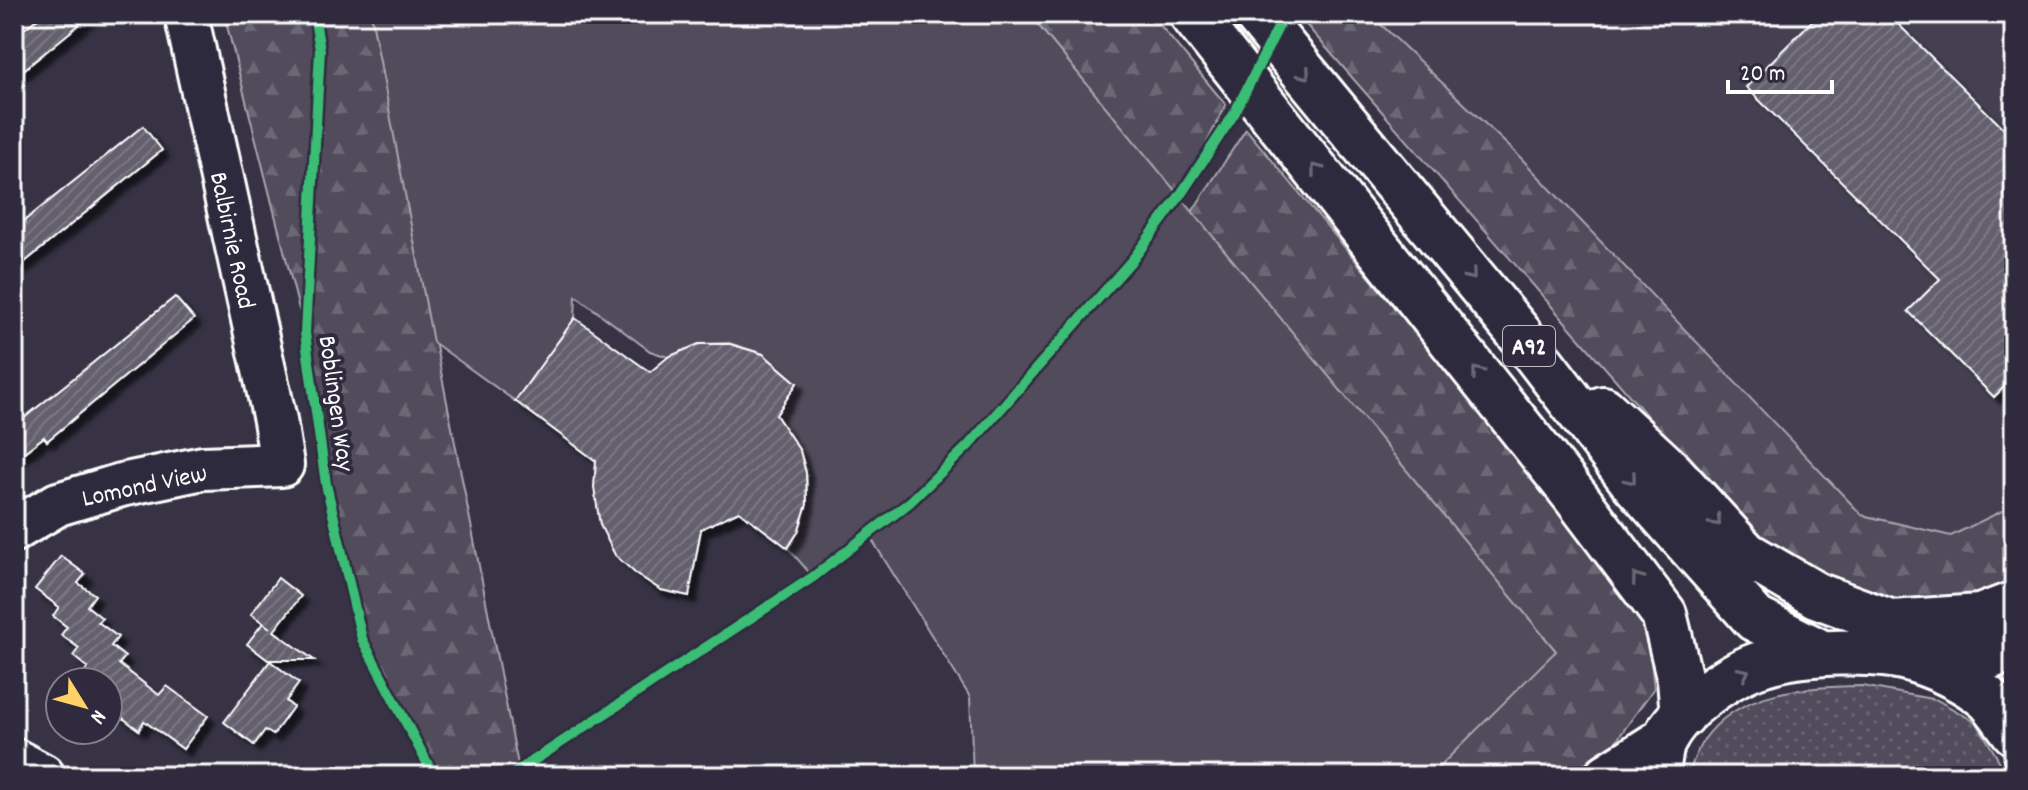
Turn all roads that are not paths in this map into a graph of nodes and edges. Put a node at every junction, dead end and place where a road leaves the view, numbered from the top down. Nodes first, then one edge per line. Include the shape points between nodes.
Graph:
1 (186, 14) edge
2 (1192, 14) edge
3 (1256, 14) edge
4 (1518, 332) junction
5 (282, 465) joint
6 (14, 530) edge
7 (2014, 604) edge
8 (2014, 648) edge
9 (1822, 653) junction
10 (1915, 660) junction
11 (2014, 732) edge
12 (1668, 743) edge
13 (14, 761) edge
14 (41, 776) edge
15 (1607, 776) edge

1 - 5 street, Balbirnie Road
12 -> 2 main road, A92 via 1680,680 1664,614
3 -> 4 main road, A92
4 -> 7 main road, A92 via 1670,471 1746,554 1816,595 1892,623 1980,617
4 -> 9 main road, A92 via 1633,482 1755,619
5 - 6 street, Lomond View via 203,468 121,485 58,504
8 - 10 main road via 1991,656
9 - 10 main road, A92
12 -> 9 main road, A92 via 1716,687 1763,663
10 - 11 main road, A92 via 1988,699
12 - 15 main road
13 - 14 main road

